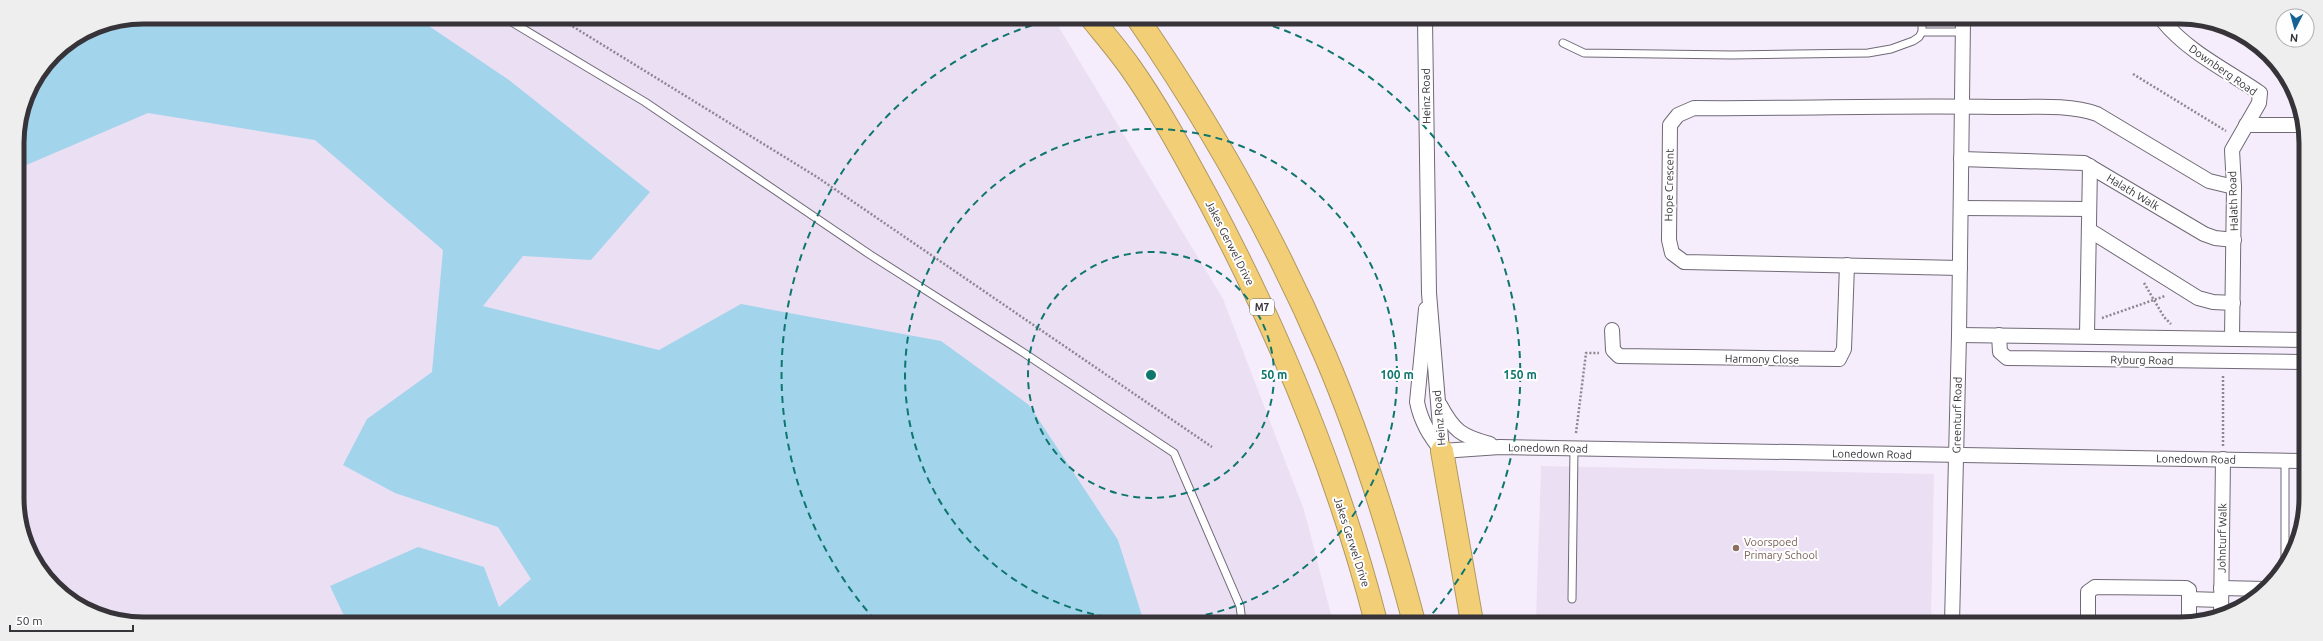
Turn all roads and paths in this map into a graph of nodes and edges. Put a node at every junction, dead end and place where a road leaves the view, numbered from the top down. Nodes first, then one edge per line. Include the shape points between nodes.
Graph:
1 (515, 24) edge
2 (569, 24) edge
3 (1096, 24) edge
4 (1141, 24) edge
5 (1424, 24) edge
6 (1922, 24) edge
7 (2165, 24) edge
8 (1963, 26) edge
9 (1922, 32) junction
10 (1563, 43) dead end
11 (2133, 74) dead end
12 (1962, 107) junction
13 (2246, 125) junction
14 (2298, 125) edge
15 (2238, 139) junction
16 (1961, 159) junction
17 (2090, 166) junction
18 (2234, 187) junction
19 (1961, 208) junction
20 (2089, 209) junction
21 (2089, 230) junction
22 (2234, 240) junction
23 (2143, 264) junction
24 (1847, 265) junction
25 (1960, 268) junction
26 (2182, 288) junction
27 (1429, 293) junction
28 (2155, 300) junction
29 (2233, 303) junction
30 (2087, 318) junction
31 (1612, 330) dead end
32 (1959, 335) junction
33 (2000, 335) junction
34 (2087, 335) junction
35 (2174, 337) junction
36 (2232, 338) junction
37 (2299, 340) edge
38 (1614, 352) junction
39 (2222, 360) junction
40 (2299, 362) edge
41 (1437, 399) junction
42 (1212, 447) dead end
43 (1500, 447) junction
44 (1574, 448) junction
45 (1442, 452) junction
46 (1956, 456) junction
47 (2223, 459) junction
48 (2285, 460) junction
49 (2299, 461) edge
50 (2285, 554) edge
51 (2256, 590) edge
52 (2221, 594) junction
53 (1572, 599) dead end
54 (2190, 599) junction
55 (2221, 610) edge
56 (1241, 617) edge
57 (1375, 617) edge
58 (1413, 617) edge
59 (1471, 617) edge
60 (1952, 617) edge
61 (2088, 617) edge
62 (2189, 617) edge

1 - 56 lane via 645,102 869,254 1174,453 1240,606
2 - 42 path via 817,177
3 - 57 highway, Jakes Gerwel Drive / M7 via 1138,80 1185,157 1240,260 1290,370 1329,471
4 - 58 highway via 1218,141 1276,249 1326,356 1368,468
5 - 27 street, Heinz Road
6 - 9 lane
7 - 13 street, Downberg Road via 2189,46 2260,93 2259,103
8 - 9 lane
8 - 12 street, Greenturf Road
9 - 10 lane via 1920,37 1905,45 1868,53 1584,53
11 - 15 path
12 - 16 street, Greenturf Road
12 - 18 street via 2087,110 2209,181
12 - 24 street, Hope Crescent via 1694,108 1683,111 1674,119 1670,125 1669,240 1675,256 1684,262
13 - 14 street
13 - 15 street, Halath Road
15 - 18 street, Halath Road via 2232,150 2231,161
16 - 17 street via 2078,162
16 - 19 street, Greenturf Road
17 - 20 street, Halath Walk
17 - 22 street, Halath Walk via 2204,234
18 - 22 street, Halath Road
19 - 20 street
19 - 25 street, Greenturf Road
20 - 21 street, Halath Walk
21 - 23 street
21 - 30 street, Halath Walk
22 - 29 street, Halath Road
23 - 26 street
23 - 28 path via 2140,278
24 - 25 street, Hope Crescent
24 - 38 street, Harmony Close via 1844,349 1839,359 1619,356
25 - 32 street, Greenturf Road
26 - 28 path
26 - 29 street via 2206,301
27 - 41 street, Heinz Road
27 - 45 street, Heinz Road via 1423,329 1417,402 1428,433
28 - 30 path via 2105,318
28 - 35 path via 2173,326
29 - 36 street, Halath Road
30 - 34 street, Halath Walk
31 - 38 street
32 - 33 street
32 - 46 street, Greenturf Road
33 - 34 street
33 - 39 street, Ryburg Road via 2000,352 2007,358
34 - 35 street
35 - 36 street
36 - 37 street
38 - 44 path via 1586,353
39 - 40 street, Ryburg Road
39 - 47 path
41 - 43 street via 1450,422 1463,436
41 - 45 street, Heinz Road
43 - 44 street, Lonedown Road
43 - 45 street, Lonedown Road
44 - 46 street, Lonedown Road
44 - 53 lane
45 - 59 highway
46 - 47 street, Lonedown Road
46 - 60 street, Greenturf Road
47 - 48 street, Lonedown Road
47 - 52 street, Johnturf Walk
48 - 49 street, Lonedown Road
48 - 50 lane
51 - 52 street
52 - 54 street
52 - 55 street, Johnturf Walk
54 - 61 street via 2189,590 2186,588 2095,587 2088,592
54 - 62 street

